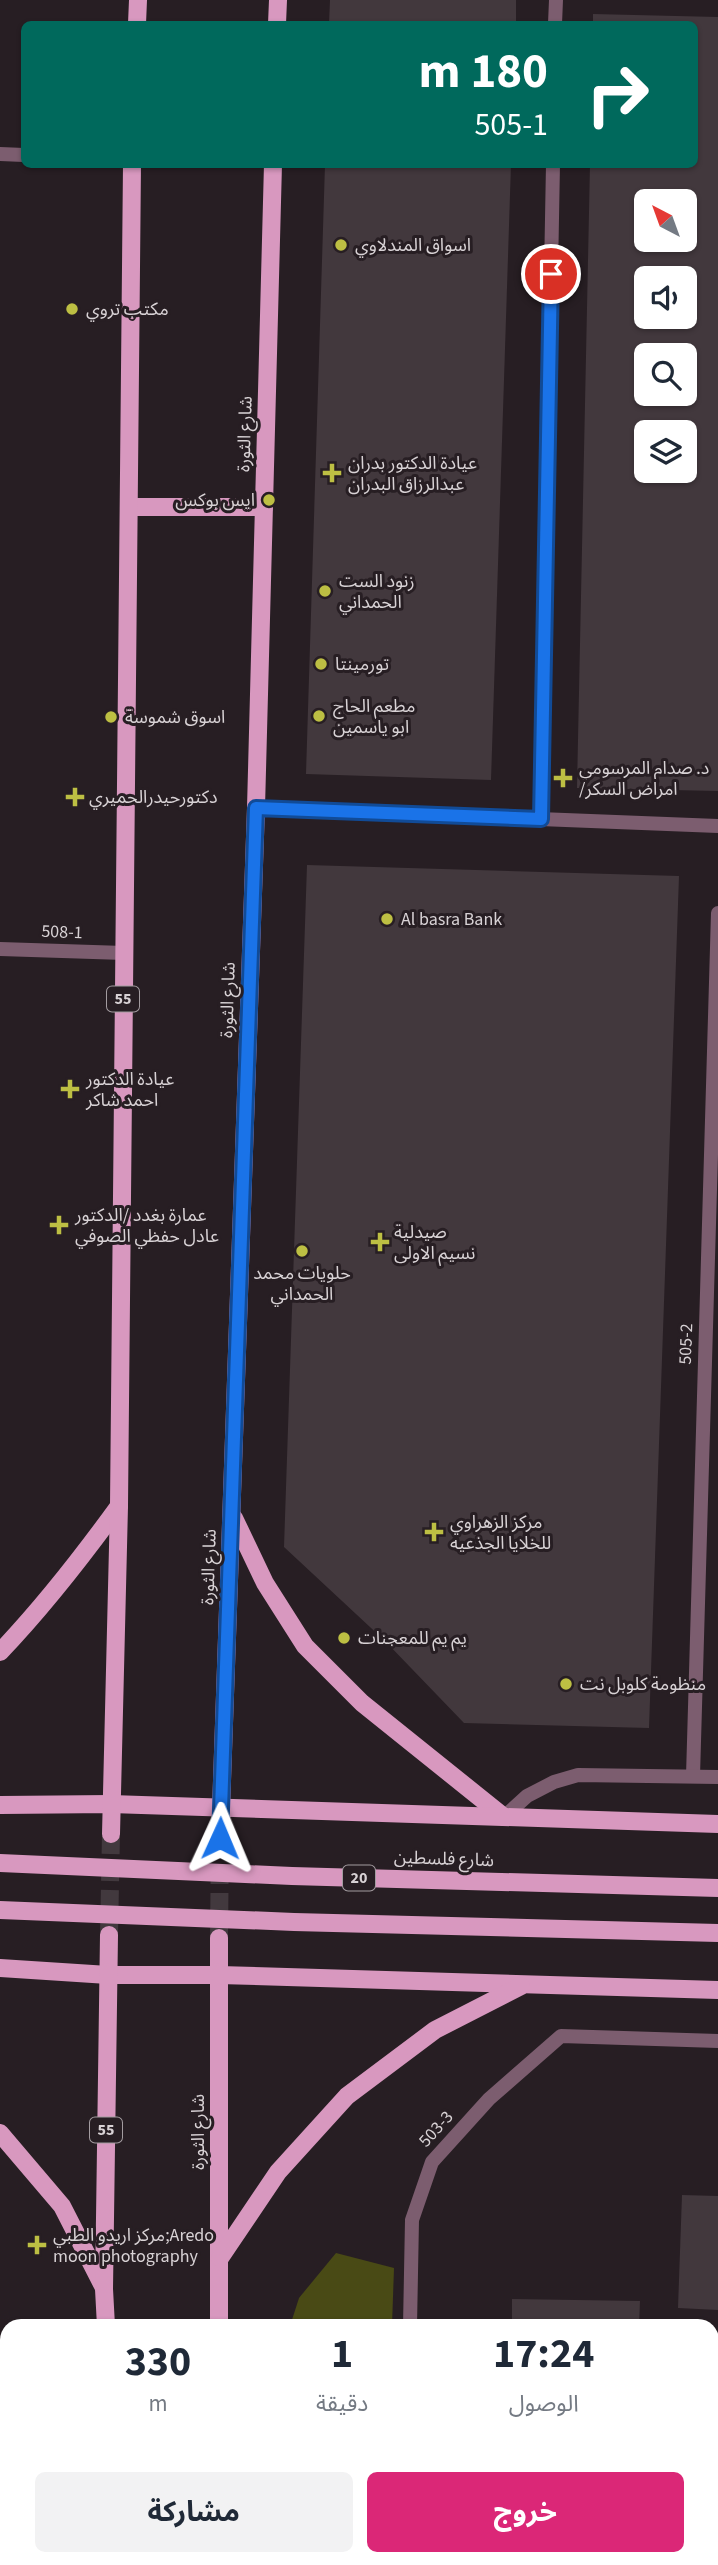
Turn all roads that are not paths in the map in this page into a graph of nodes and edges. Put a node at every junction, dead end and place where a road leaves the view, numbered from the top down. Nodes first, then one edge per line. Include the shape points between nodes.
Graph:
1 (138, 0) edge
2 (278, 0) edge
3 (556, 0) edge
4 (137, 21) edge
5 (277, 21) edge
6 (555, 21) edge
7 (0, 154) edge
8 (21, 155) edge
9 (132, 168) edge
10 (273, 168) edge
11 (553, 168) edge
12 (128, 507) junction
13 (264, 507) junction
14 (256, 808) junction
15 (541, 819) junction
16 (718, 826) edge
17 (718, 913) edge
18 (0, 949) edge
19 (124, 953) junction
20 (119, 1506) junction
21 (232, 1513) junction
22 (0, 1652) edge
23 (692, 1776) junction
24 (718, 1777) edge
25 (111, 1804) junction
26 (0, 1805) edge
27 (220, 1809) junction
28 (504, 1817) junction
29 (718, 1825) edge
30 (111, 1834) tunnel mouth
31 (220, 1838) tunnel mouth
32 (0, 1863) edge
33 (718, 1888) edge
34 (0, 1910) edge
35 (718, 1933) edge
36 (109, 1935) tunnel mouth
37 (219, 1938) tunnel mouth
38 (0, 1968) edge
39 (108, 1975) junction
40 (219, 1975) junction
41 (523, 1984) junction
42 (718, 1990) edge
43 (718, 2041) edge
44 (0, 2133) edge
45 (220, 2258) junction
46 (104, 2289) junction
47 (106, 2319) edge
48 (219, 2319) edge
49 (410, 2319) edge

1 - 4 main road
2 - 5 main road
3 - 6 street
7 - 8 street
9 - 12 main road, 55
10 - 13 main road, شارع الثورة
11 - 15 street
12 - 13 main road
12 - 19 main road, 55
13 - 14 main road, شارع الثورة
14 - 15 street
14 - 21 main road, شارع الثورة
15 - 16 street
17 - 23 street, 505-2
18 - 19 street, 508-1
19 - 20 main road, 55
20 - 22 main road via 77,1565
20 - 25 main road, 55
21 - 27 main road, شارع الثورة
21 - 28 main road via 265,1583 305,1646 362,1703
23 - 24 street
23 - 28 street via 579,1775 536,1791
25 - 26 main road
25 - 27 main road
25 - 30 main road, 55
27 - 28 main road
27 - 31 main road, شارع الثورة
28 - 29 main road
32 - 33 main road, شارع فلسطين / 20, bridge
34 - 35 main road, bridge
36 - 39 main road, 55
37 - 40 main road, شارع الثورة
38 - 39 main road
39 - 40 main road
39 - 46 main road, 55
40 - 41 main road
40 - 45 main road, شارع الثورة
41 - 42 main road
41 - 45 main road via 435,2030 347,2096 278,2172
43 - 49 street, 503-3 via 561,2036 488,2099 432,2162 412,2220
44 - 46 main road via 62,2206
45 - 48 main road, شارع الثورة
46 - 47 main road, 55

